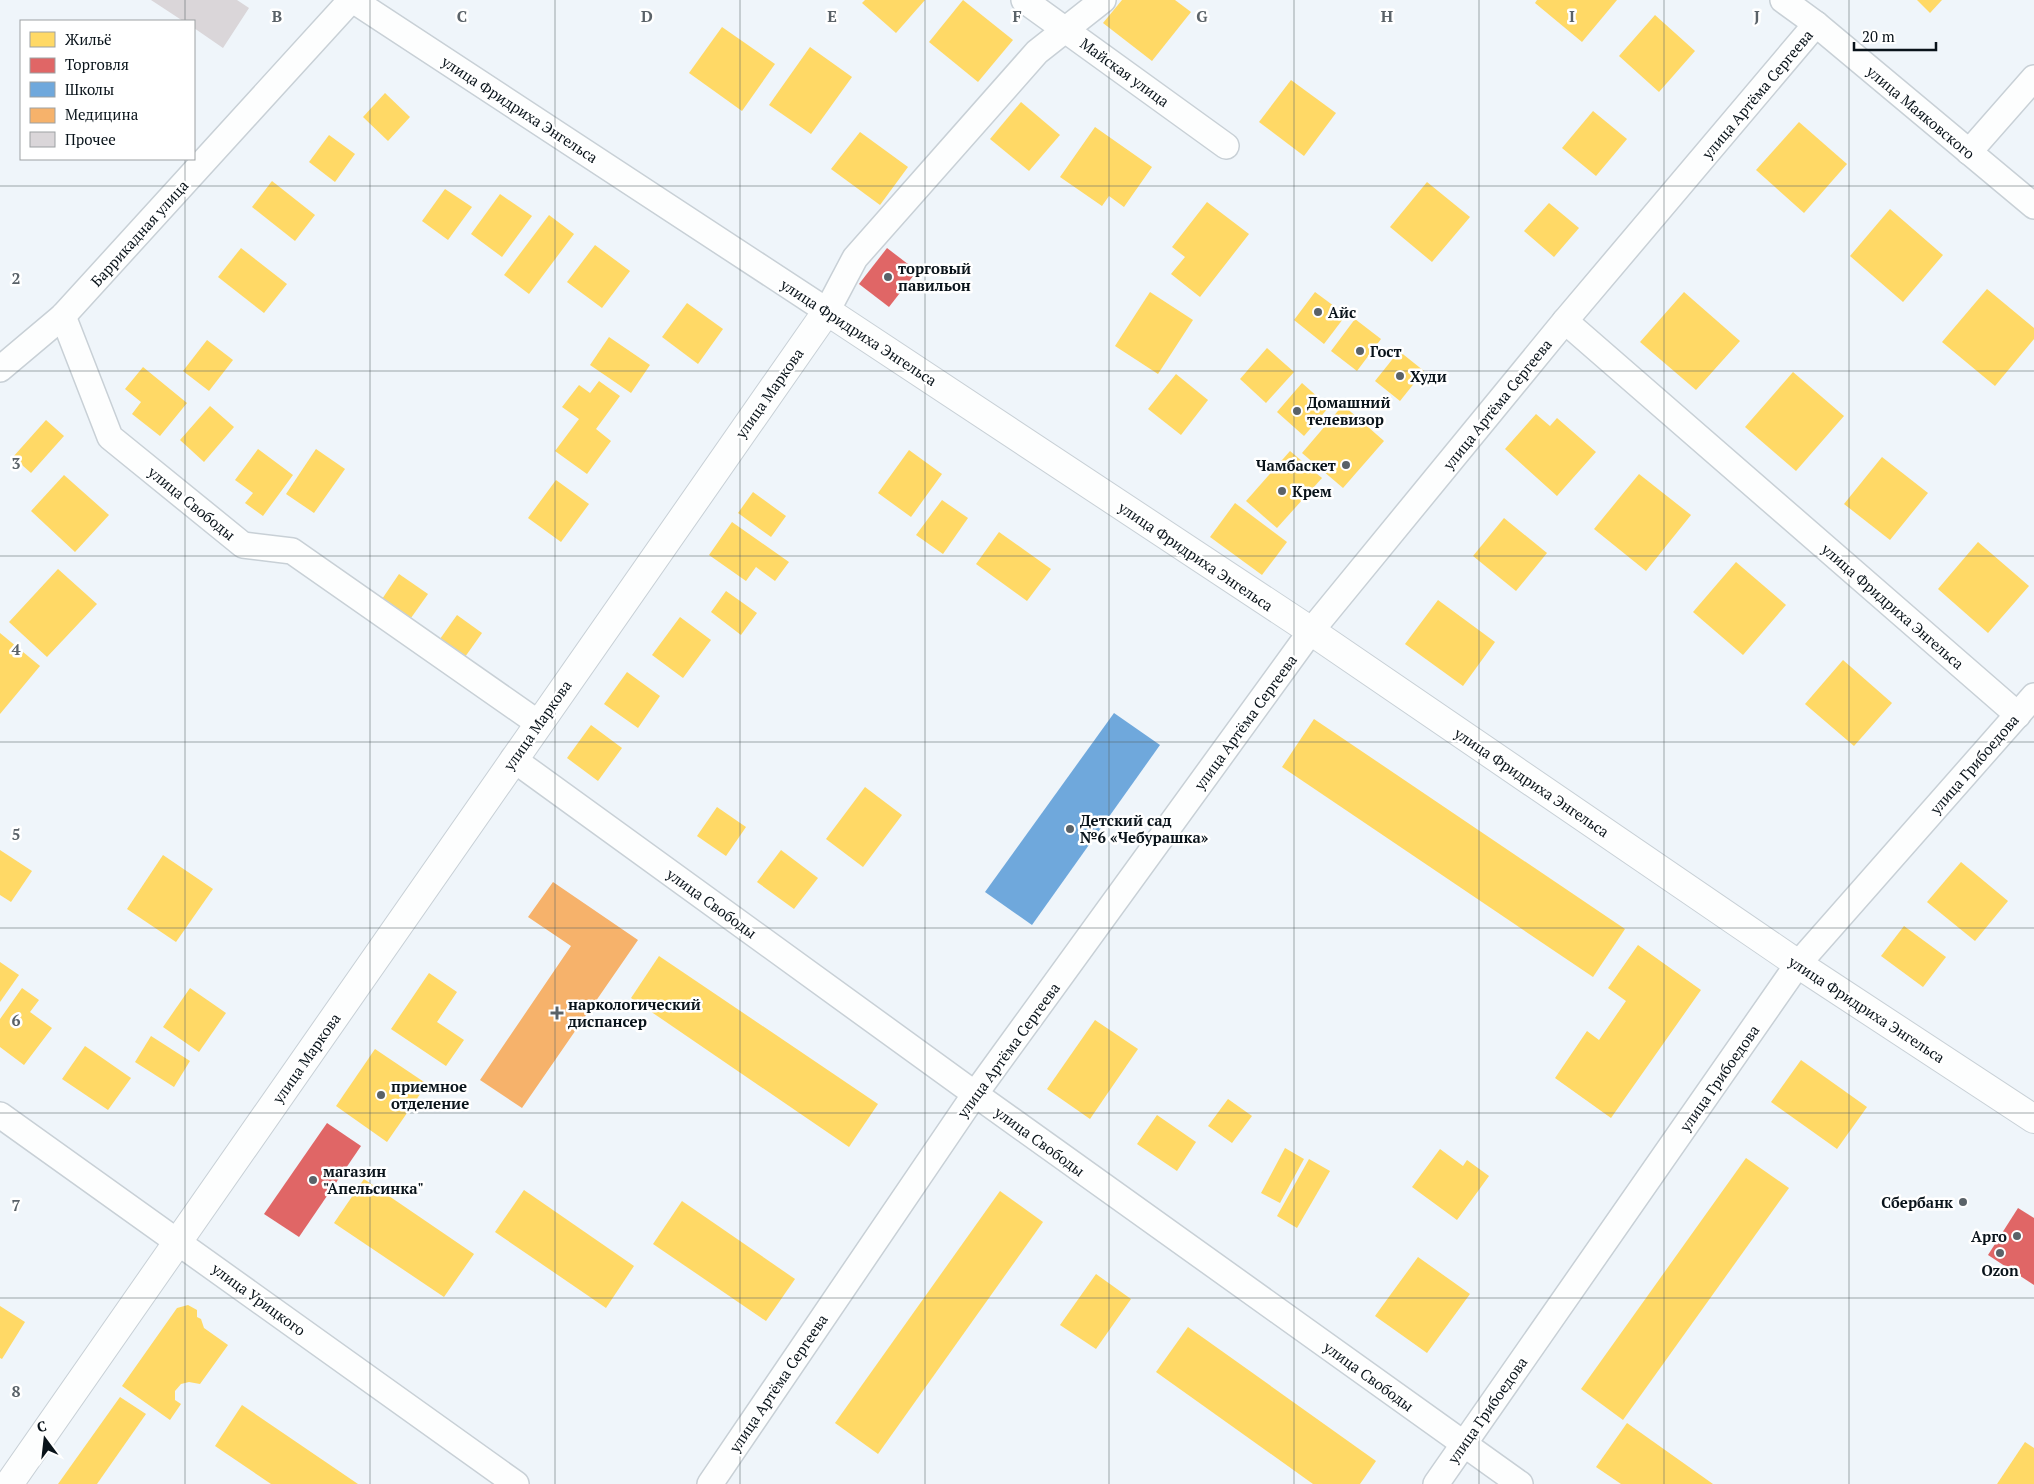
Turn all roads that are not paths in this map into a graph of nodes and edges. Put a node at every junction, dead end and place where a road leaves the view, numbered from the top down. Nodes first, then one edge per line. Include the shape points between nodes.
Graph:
1 (352, 0) edge
2 (1024, 0) edge
3 (1104, 0) edge
4 (1783, 0) edge
5 (1816, 24) junction
6 (1066, 29) junction
7 (2034, 78) edge
8 (1226, 146) dead end
9 (1969, 152) junction
10 (2034, 206) edge
11 (827, 311) junction
12 (63, 316) junction
13 (1565, 321) junction
14 (0, 369) edge
15 (1310, 632) junction
16 (2034, 696) edge
17 (2018, 715) junction
18 (538, 723) junction
19 (513, 759) junction
20 (1798, 964) junction
21 (975, 1094) junction
22 (0, 1116) edge
23 (2034, 1119) edge
24 (178, 1242) junction
25 (1463, 1444) junction
26 (8, 1484) edge
27 (516, 1484) edge
28 (710, 1484) edge
29 (1436, 1484) edge
30 (1520, 1484) edge

1 - 11 street, улица Фридриха Энгельса
1 - 12 street, Баррикадная улица
2 - 6 street, Майская улица
3 - 6 street, улица Маркова
4 - 5 street, улица Маяковского
5 - 9 street, улица Маяковского
5 - 13 street, улица Артёма Сергеева
6 - 8 street, Майская улица
6 - 11 street, улица Маркова via 1037,52 855,258
7 - 9 street
9 - 10 street, улица Маяковского
11 - 15 street, улица Фридриха Энгельса
11 - 18 street, улица Маркова
12 - 14 street, Баррикадная улица
12 - 18 street, улица Свободы via 110,437 243,545 292,551
13 - 15 street, улица Артёма Сергеева
13 - 17 street, улица Фридриха Энгельса
15 - 20 street, улица Фридриха Энгельса
15 - 21 street, улица Артёма Сергеева
16 - 17 street, улица Грибоедова
17 - 20 street, улица Грибоедова
18 - 19 street, улица Маркова
19 - 21 street, улица Свободы
19 - 24 street, улица Маркова
20 - 23 street, улица Фридриха Энгельса
20 - 25 street, улица Грибоедова
21 - 25 street, улица Свободы
21 - 28 street, улица Артёма Сергеева
22 - 24 street, улица Урицкого
24 - 26 street, улица Маркова
24 - 27 street, улица Урицкого
25 - 29 street, улица Грибоедова
25 - 30 street, улица Свободы

